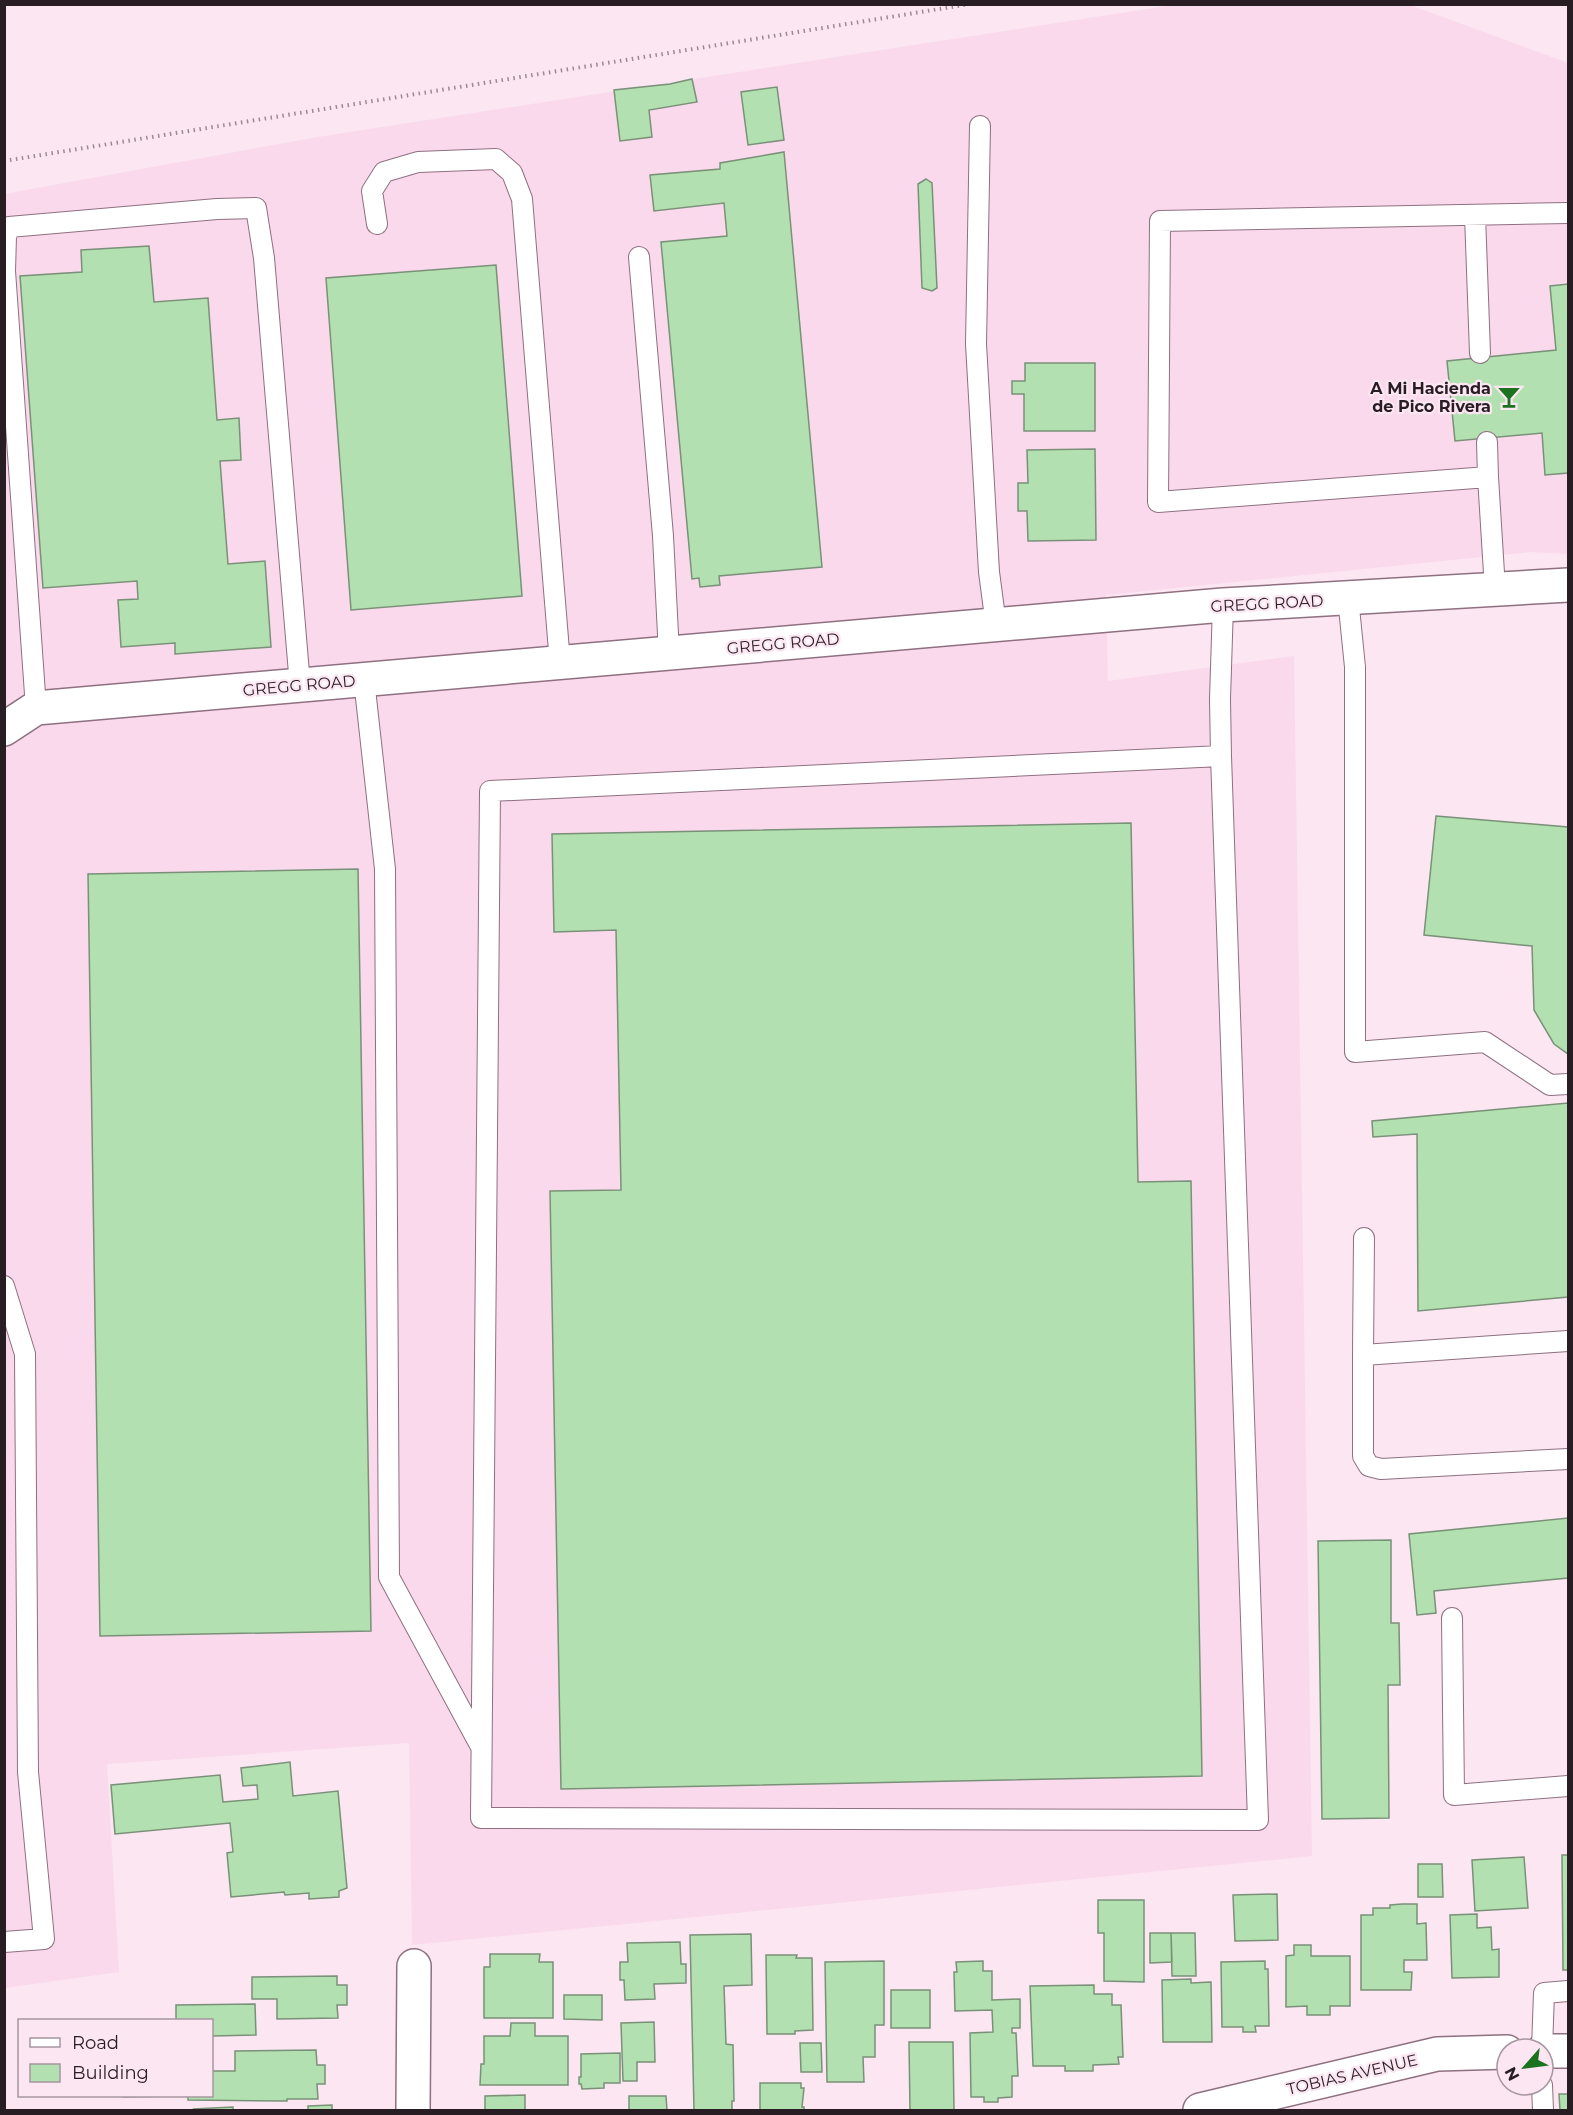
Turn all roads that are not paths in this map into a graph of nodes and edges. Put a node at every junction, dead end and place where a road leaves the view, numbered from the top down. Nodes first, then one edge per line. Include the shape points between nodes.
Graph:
1 (980, 126) dead end
2 (1569, 213) edge
3 (1475, 215) junction
4 (377, 224) dead end
5 (639, 257) dead end
6 (1480, 353) dead end
7 (1486, 442) dead end
8 (1488, 477) junction
9 (1569, 585) edge
10 (1495, 589) junction
11 (1347, 598) junction
12 (1223, 605) junction
13 (996, 625) junction
14 (669, 654) junction
15 (560, 663) junction
16 (364, 680) junction
17 (300, 685) junction
18 (36, 708) junction
19 (4, 729) edge
20 (1221, 756) junction
21 (1569, 1084) edge
22 (1364, 1238) dead end
23 (5, 1289) edge
24 (1569, 1341) edge
25 (1363, 1355) junction
26 (1569, 1459) edge
27 (1452, 1618) dead end
28 (482, 1747) junction
29 (1569, 1786) edge
30 (4, 1942) edge
31 (414, 1966) dead end
32 (1569, 1992) edge
33 (1542, 2037) edge
34 (1495, 2052) edge
35 (413, 2110) edge
36 (1200, 2110) edge

1 - 13 lane via 976,345 989,572
2 - 3 lane
3 - 6 lane
3 - 8 lane via 1160,220 1158,502
4 - 15 lane via 372,191 384,172 418,162 496,159 512,173 522,199
5 - 14 lane
7 - 8 lane
8 - 10 lane
9 - 10 street, GREGG ROAD
10 - 11 street, GREGG ROAD
11 - 12 street, GREGG ROAD
11 - 21 lane via 1355,667 1355,1052 1485,1042 1550,1085
12 - 13 street, GREGG ROAD
12 - 20 lane
13 - 14 street, GREGG ROAD
14 - 15 street, GREGG ROAD
15 - 16 street, GREGG ROAD
16 - 17 street, GREGG ROAD
16 - 28 lane via 385,869 388,1577
17 - 18 street, GREGG ROAD
17 - 18 lane via 264,258 256,208 9,227 5,271
18 - 19 street, GREGG ROAD
20 - 28 lane via 490,790
20 - 28 lane via 1258,1820 481,1818
22 - 25 lane
23 - 30 lane via 25,1354 28,1772 44,1939
24 - 25 lane
25 - 26 lane via 1364,1456 1369,1466 1381,1469
27 - 29 lane via 1454,1795
31 - 35 street
32 - 33 lane via 1544,1994
34 - 36 street, TOBIAS AVENUE via 1437,2054

